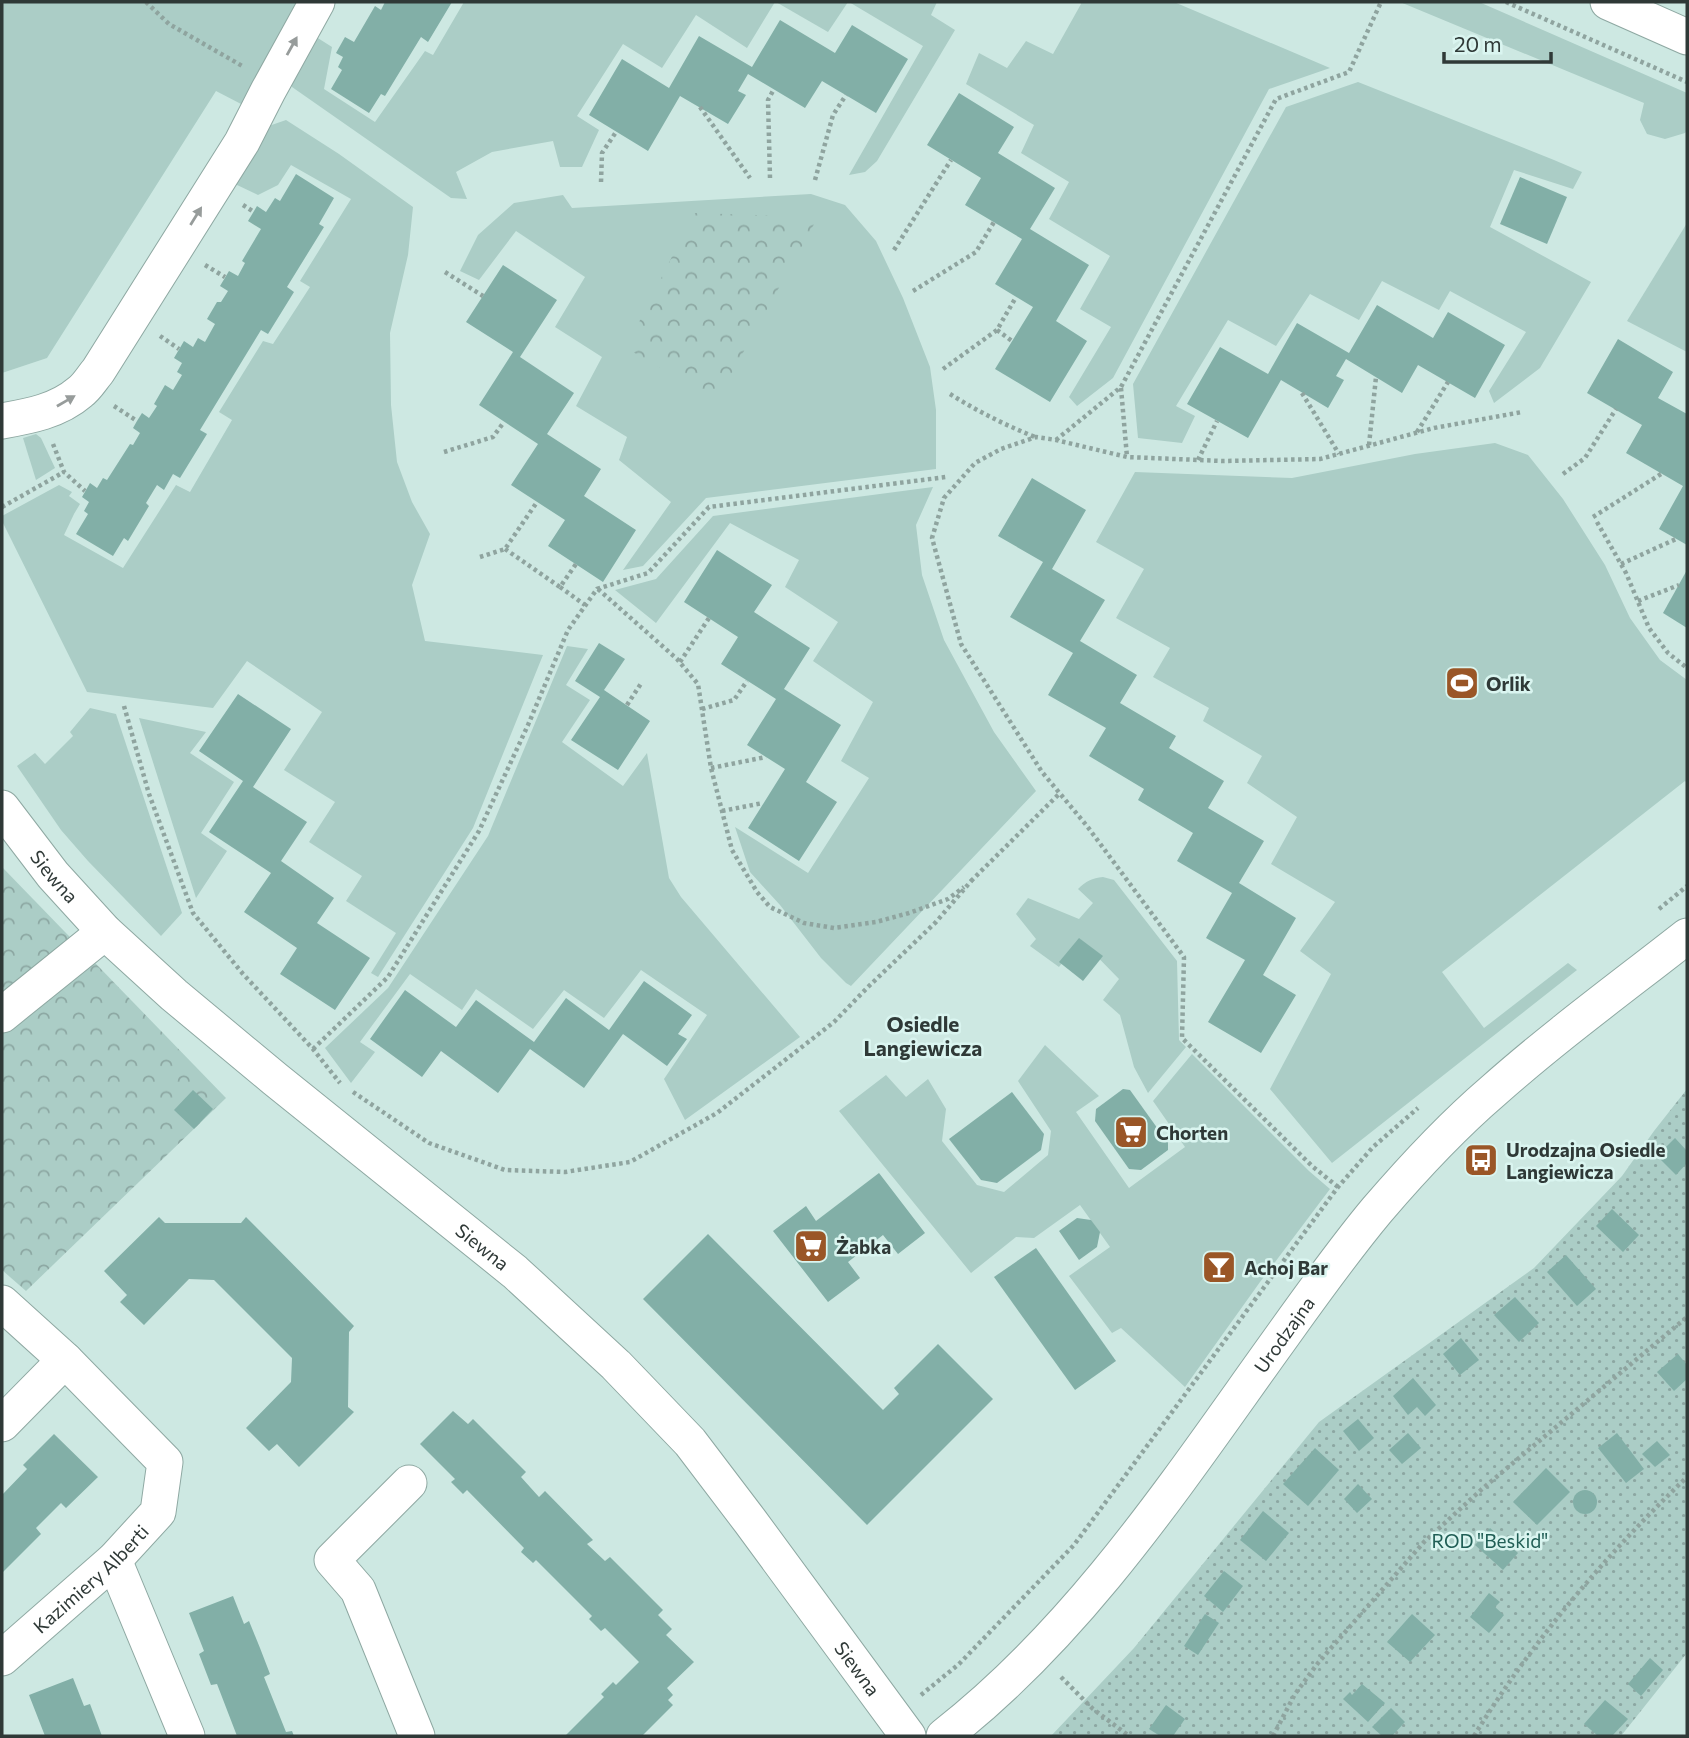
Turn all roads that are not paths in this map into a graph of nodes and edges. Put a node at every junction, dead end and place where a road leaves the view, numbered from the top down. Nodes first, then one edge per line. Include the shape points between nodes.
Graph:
1 (317, 2) edge
2 (1608, 2) edge
3 (1687, 37) edge
4 (2, 421) edge
5 (2, 808) edge
6 (104, 932) junction
7 (1687, 936) edge
8 (2, 1015) edge
9 (2, 1303) edge
10 (65, 1360) junction
11 (2, 1424) edge
12 (408, 1483) dead end
13 (114, 1560) junction
14 (2, 1658) edge
15 (187, 1736) edge
16 (416, 1736) edge
17 (908, 1736) edge
18 (944, 1736) edge

4 -> 1 street via 64,403 82,391 98,371 242,142
2 - 3 street
5 - 6 street, Siewna
6 - 8 street
6 - 17 street, Siewna via 275,1079 515,1272 617,1365 690,1442
7 - 18 street, Urodzajna via 1555,1038 1422,1160 1326,1274 1182,1476 1092,1592 1025,1664
9 - 10 street
10 - 11 street
10 - 13 street, Kazimiery Alberti via 165,1462 158,1512
12 - 16 street via 332,1560 358,1590
13 - 14 street, Kazimiery Alberti
13 - 15 street

